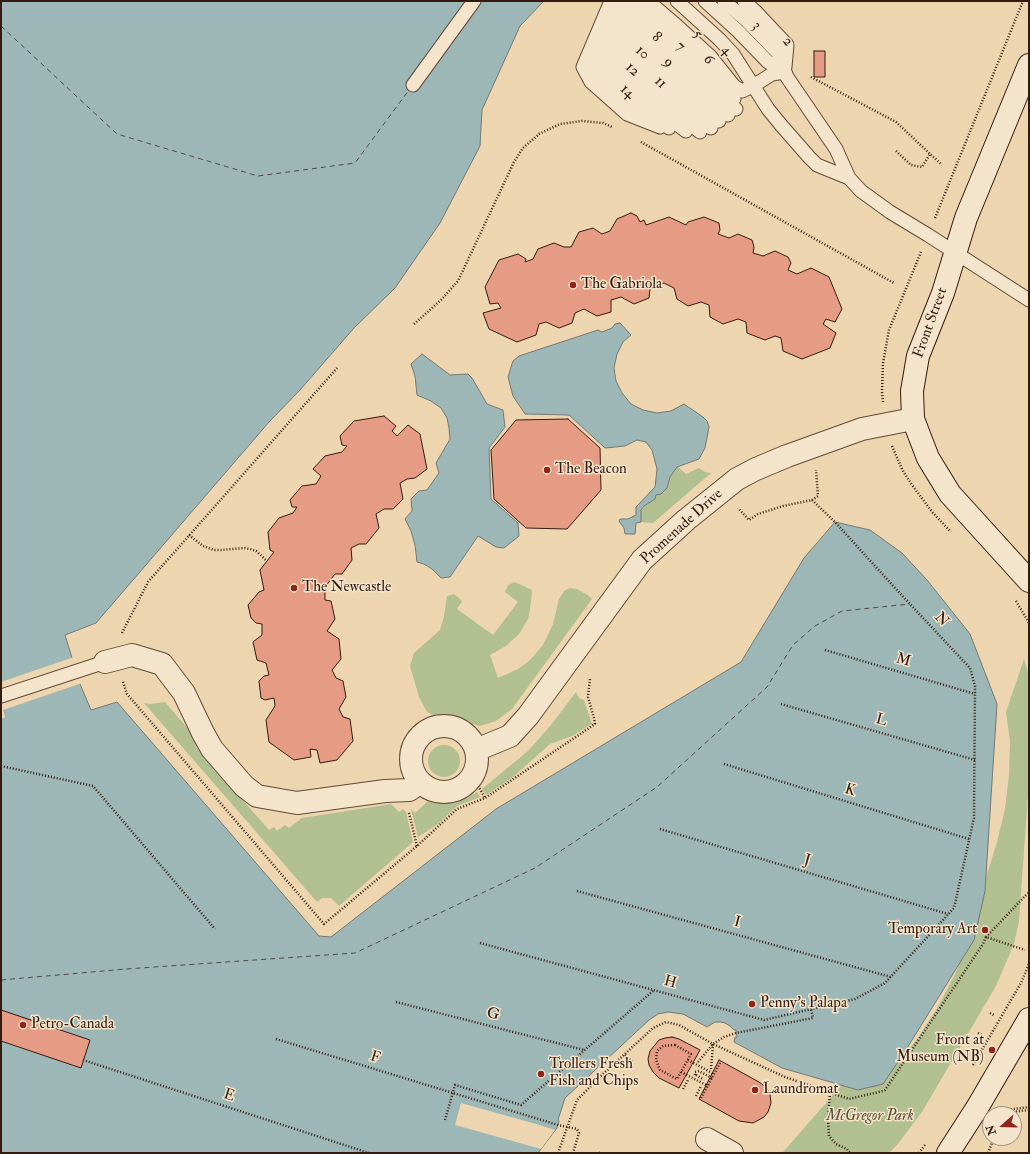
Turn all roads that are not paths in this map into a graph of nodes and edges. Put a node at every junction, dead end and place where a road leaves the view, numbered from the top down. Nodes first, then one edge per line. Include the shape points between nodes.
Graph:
1 (474, 1) edge
2 (633, 1) edge
3 (648, 1) edge
4 (677, 1) edge
5 (705, 1) edge
6 (724, 1) edge
7 (744, 1) edge
8 (600, 29) edge
9 (1029, 65) edge
10 (784, 72) junction
11 (413, 84) dead end
12 (728, 110) junction
13 (665, 128) joint
14 (686, 131) dead end
15 (848, 178) junction
16 (956, 252) junction
17 (1029, 300) edge
18 (914, 419) junction
19 (1029, 581) edge
20 (96, 664) joint
21 (1, 696) edge
22 (476, 750) junction
23 (412, 786) junction
24 (1029, 1019) edge
25 (707, 1140) dead end
26 (732, 1153) edge
27 (948, 1153) edge

1 - 11 lane
2 - 12 lane, 5 via 701,61
3 - 12 lane, 4 via 710,56 734,86
4 - 12 lane via 733,54
5 - 10 lane, 3 via 768,62
6 - 10 lane, 2 via 778,54
7 - 10 lane via 787,44
8 - 12 lane, 8 via 617,26 671,74 707,113
8 - 12 lane, 10 via 608,45 656,87 688,122
8 - 12 lane, 6 via 625,8 686,60
8 - 13 lane, 12 via 600,63 626,86
8 - 13 lane, 14 via 591,82 627,114
8 - 14 lane, 11 via 604,54
9 - 16 street, Front Street via 966,218
10 - 12 lane via 772,74
10 - 15 lane via 836,149
12 - 15 lane via 781,125 817,165
15 - 16 lane via 877,204
16 - 17 lane
16 - 18 street, Front Street via 918,356 912,391
18 - 19 street, Front Street via 928,458 950,494
18 - 22 street, Promenade Drive via 862,429 787,456 737,479 642,560 528,716 510,736
20 - 21 lane
20 - 23 street via 132,655 162,664 184,693 212,749 244,786 257,796 297,803 386,792
22 - 23 street via 475,771 470,781 462,788 452,792 441,792
22 - 23 street via 471,740 453,727 431,728 422,734 411,753 414,774
24 - 27 street
25 - 26 street

